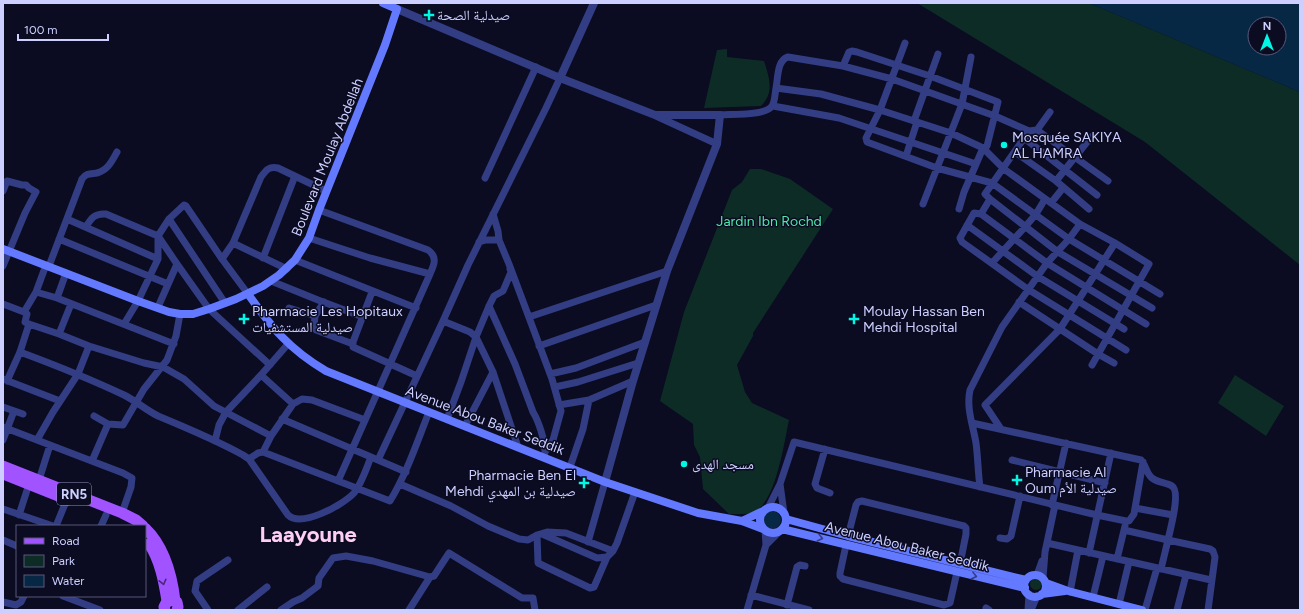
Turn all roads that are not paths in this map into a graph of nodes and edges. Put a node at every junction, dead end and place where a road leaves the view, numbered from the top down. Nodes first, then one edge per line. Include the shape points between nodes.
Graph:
1 (383, 3) edge
2 (594, 3) edge
3 (397, 9) junction
4 (905, 43) dead end
5 (938, 54) dead end
6 (971, 57) dead end
7 (897, 64) junction
8 (843, 66) junction
9 (536, 67) junction
10 (930, 76) junction
11 (560, 78) junction
12 (892, 79) junction
13 (776, 88) junction
14 (965, 89) junction
15 (924, 92) junction
16 (962, 104) junction
17 (773, 106) junction
18 (880, 110) junction
19 (1050, 112) dead end
20 (655, 115) junction
21 (720, 115) junction
22 (995, 116) junction
23 (916, 121) junction
24 (870, 129) junction
25 (1033, 130) junction
26 (950, 133) junction
27 (1091, 137) dead end
28 (1024, 138) junction
29 (911, 141) junction
30 (717, 144) junction
31 (983, 148) junction
32 (117, 152) dead end
33 (942, 152) junction
34 (1015, 152) junction
35 (906, 156) junction
36 (1074, 156) junction
37 (976, 164) junction
38 (937, 168) junction
39 (1003, 168) junction
40 (1065, 170) junction
41 (295, 176) junction
42 (485, 178) dead end
43 (971, 178) junction
44 (1056, 181) junction
45 (1108, 181) dead end
46 (992, 183) junction
47 (1063, 188) junction
48 (3, 191) edge
49 (326, 191) junction
50 (1097, 195) dead end
51 (990, 199) junction
52 (1048, 201) junction
53 (923, 204) dead end
54 (959, 209) dead end
55 (1089, 209) dead end
56 (319, 210) junction
57 (493, 214) junction
58 (981, 214) junction
59 (1036, 214) junction
60 (67, 219) junction
61 (169, 219) junction
62 (1080, 224) junction
63 (967, 225) junction
64 (86, 227) junction
65 (1025, 227) junction
66 (158, 236) junction
67 (309, 238) junction
68 (1014, 238) junction
69 (59, 240) junction
70 (499, 240) junction
71 (1069, 240) junction
72 (479, 242) junction
73 (233, 243) junction
74 (1115, 244) junction
75 (6, 250) edge
76 (1002, 250) junction
77 (1058, 252) junction
78 (263, 258) junction
79 (158, 259) junction
80 (222, 259) junction
81 (295, 260) junction
82 (1105, 261) junction
83 (992, 263) junction
84 (1047, 263) junction
85 (177, 264) junction
86 (509, 264) junction
87 (3, 266) edge
88 (47, 266) junction
89 (286, 269) junction
90 (667, 271) junction
91 (66, 273) junction
92 (430, 274) junction
93 (1095, 274) junction
94 (1038, 276) junction
95 (150, 277) junction
96 (271, 281) junction
97 (1139, 282) junction
98 (168, 284) junction
99 (1087, 288) junction
100 (1029, 290) junction
101 (36, 292) junction
102 (372, 292) junction
103 (248, 294) junction
104 (1160, 294) dead end
105 (1131, 295) junction
106 (57, 298) junction
107 (138, 300) junction
108 (1077, 301) junction
109 (324, 302) junction
110 (1019, 302) junction
111 (225, 303) junction
112 (3, 304) edge
113 (70, 304) junction
114 (656, 304) junction
115 (489, 306) junction
116 (158, 307) junction
117 (290, 308) dead end
118 (416, 308) junction
119 (1152, 308) dead end
120 (209, 309) junction
121 (1123, 310) junction
122 (24, 312) junction
123 (180, 314) junction
124 (1069, 315) junction
125 (315, 316) junction
126 (363, 317) junction
127 (529, 317) junction
128 (443, 321) junction
129 (29, 324) junction
130 (124, 324) junction
131 (1115, 324) junction
132 (1146, 324) dead end
133 (1060, 329) junction
134 (1124, 329) dead end
135 (59, 334) junction
136 (476, 337) junction
137 (1107, 339) junction
138 (645, 342) junction
139 (174, 344) junction
140 (288, 344) junction
141 (353, 344) junction
142 (89, 346) junction
143 (540, 346) junction
144 (1126, 350) dead end
145 (20, 352) junction
146 (1098, 354) junction
147 (638, 363) junction
148 (1114, 363) dead end
149 (390, 364) junction
150 (270, 365) junction
151 (1092, 365) dead end
152 (163, 367) junction
153 (493, 372) junction
154 (78, 374) junction
155 (550, 374) junction
156 (261, 375) junction
157 (417, 376) junction
158 (5, 380) edge
159 (633, 381) junction
160 (555, 386) junction
161 (377, 392) junction
162 (589, 400) junction
163 (60, 401) junction
164 (137, 402) junction
165 (405, 402) junction
166 (293, 404) junction
167 (559, 405) junction
168 (3, 407) edge
169 (14, 411) junction
170 (226, 412) junction
171 (428, 412) junction
172 (23, 414) dead end
173 (94, 416) dead end
174 (282, 419) junction
175 (447, 419) junction
176 (365, 420) junction
177 (972, 423) junction
178 (108, 424) junction
179 (465, 426) junction
180 (6, 428) edge
181 (1001, 429) junction
182 (271, 436) junction
183 (3, 440) edge
184 (37, 440) junction
185 (215, 441) junction
186 (1066, 443) junction
187 (50, 445) junction
188 (518, 447) junction
189 (354, 449) junction
190 (825, 449) junction
191 (263, 452) junction
192 (1111, 453) junction
193 (544, 454) junction
194 (249, 458) junction
195 (375, 459) junction
196 (1012, 460) dead end
197 (92, 461) junction
198 (1143, 462) junction
199 (3, 466) edge
200 (570, 467) junction
201 (406, 472) junction
202 (1060, 472) junction
203 (3, 474) edge
204 (338, 481) junction
205 (34, 482) junction
206 (606, 482) junction
207 (1105, 482) junction
208 (400, 484) junction
209 (780, 484) junction
210 (980, 487) junction
211 (357, 488) junction
212 (635, 492) junction
213 (830, 493) dead end
214 (1020, 496) junction
215 (67, 500) junction
216 (1054, 505) junction
217 (1135, 508) junction
218 (3, 509) edge
219 (765, 510) junction
220 (122, 513) junction
221 (19, 515) junction
222 (106, 515) junction
223 (1097, 515) junction
224 (1172, 515) junction
225 (785, 516) junction
226 (742, 521) junction
227 (1126, 521) junction
228 (52, 525) edge
229 (55, 525) edge
230 (101, 525) edge
231 (129, 525) edge
232 (142, 525) edge
233 (146, 529) edge
234 (764, 530) junction
235 (781, 530) junction
236 (1124, 530) junction
237 (539, 534) junction
238 (1000, 538) dead end
239 (3, 540) edge
240 (146, 540) edge
241 (847, 540) junction
242 (1168, 540) junction
243 (588, 542) junction
244 (1047, 543) junction
245 (766, 545) junction
246 (16, 546) edge
247 (1078, 550) junction
248 (613, 551) junction
249 (1089, 552) junction
250 (1104, 556) junction
251 (607, 557) junction
252 (1117, 559) junction
253 (228, 560) dead end
254 (1129, 562) junction
255 (960, 564) junction
256 (805, 566) dead end
257 (1159, 568) junction
258 (957, 572) junction
259 (1186, 575) junction
260 (430, 577) junction
261 (1042, 579) junction
262 (1026, 580) junction
263 (1211, 580) junction
264 (267, 587) dead end
265 (1069, 591) junction
266 (1033, 593) junction
267 (752, 595) junction
268 (24, 597) edge
269 (74, 598) edge
270 (1093, 598) junction
271 (3, 602) edge
272 (1120, 604) junction
273 (787, 605) junction
274 (174, 607) edge
275 (100, 610) edge
276 (208, 610) edge
277 (238, 610) edge
278 (281, 610) edge
279 (409, 610) edge
280 (535, 610) edge
281 (747, 610) edge
282 (809, 610) edge
283 (1028, 610) edge
284 (1031, 610) edge
285 (1144, 610) edge
286 (1177, 610) edge
287 (1208, 610) edge

1 - 3 main road
2 - 11 street
3 - 9 street
3 - 49 main road, Boulevard Moulay Abdellah
4 - 7 street
5 - 10 street
6 - 14 street
7 - 8 street via 852,51 849,52
7 - 10 street
7 - 12 street
8 - 12 street
8 - 13 street via 784,58 781,61
9 - 11 street
9 - 42 street
10 - 14 street
10 - 15 street
11 - 20 street
11 - 57 street
12 - 15 street
12 - 18 street
13 - 17 street
13 - 18 street via 821,94
14 - 16 street
14 - 22 street via 998,102
15 - 16 street
15 - 23 street
16 - 22 street
16 - 26 street
17 - 21 street via 762,112
17 - 24 street via 839,118
18 - 23 street
18 - 24 street
19 - 25 street
20 - 21 street
20 - 30 street
21 - 30 street
22 - 25 street
22 - 31 street via 987,146
23 - 26 street
23 - 29 street
24 - 29 street
24 - 35 street via 867,142
25 - 28 street
25 - 36 street
26 - 31 street
26 - 33 street
27 - 36 street
28 - 34 street
28 - 40 street
29 - 33 street
29 - 35 street
30 - 90 street
31 - 37 street
31 - 39 street
32 - 60 street via 107,167 84,176
33 - 37 street
33 - 38 street
34 - 39 street
34 - 44 street
35 - 38 street
36 - 40 street
36 - 45 street
37 - 43 street
38 - 43 street
38 - 53 street
39 - 46 street
39 - 52 street
40 - 44 street
40 - 50 street
41 - 49 street
41 - 73 street via 275,167 270,167 266,171
41 - 78 street
43 - 46 street
43 - 54 street
44 - 47 street
46 - 51 street via 985,194
46 - 59 street
47 - 52 street
47 - 55 street
48 - 75 street via 7,181 26,185 36,192
49 - 56 main road, Boulevard Moulay Abdellah
51 - 58 street
51 - 65 street
52 - 59 street
52 - 62 street
56 - 67 main road, Boulevard Moulay Abdellah
56 - 92 street via 428,250 435,259
57 - 70 street
57 - 72 street
58 - 63 street via 974,213
58 - 68 street
59 - 65 street
59 - 71 street
60 - 64 street
60 - 69 street
61 - 66 street
61 - 80 street via 182,206 186,206
61 - 111 street
62 - 71 street
62 - 74 street
63 - 76 street
63 - 83 street via 961,240
64 - 66 street via 93,217 106,214
64 - 79 street
65 - 68 street
65 - 77 street
66 - 79 street
66 - 85 street
67 - 81 main road, Boulevard Moulay Abdellah
67 - 92 street
68 - 76 street
68 - 84 street
69 - 88 street
69 - 95 street
70 - 72 street
70 - 86 street
71 - 77 street
71 - 82 street
72 - 128 street
73 - 78 street
73 - 80 street
74 - 82 street
74 - 97 street via 1149,264
75 - 87 street
75 - 88 main road, Boulevard Moulay Abdellah
76 - 83 street
76 - 94 street
77 - 84 street
77 - 93 street
78 - 89 street
79 - 95 street
80 - 103 street
81 - 89 main road, Boulevard Moulay Abdellah
81 - 102 street
82 - 93 street
82 - 97 street
83 - 100 street
84 - 94 street
84 - 99 street
85 - 98 street
85 - 120 street
86 - 115 street via 511,272 503,291 494,296
86 - 127 street
88 - 91 main road, Boulevard Moulay Abdellah
88 - 101 street
89 - 96 main road, Boulevard Moulay Abdellah
90 - 114 street
90 - 127 street
91 - 106 street
91 - 107 main road, Boulevard Moulay Abdellah
92 - 118 street
93 - 99 street
93 - 105 street
94 - 100 street
94 - 108 street
95 - 98 street
95 - 107 street
96 - 103 main road, Boulevard Moulay Abdellah
96 - 109 street
97 - 104 street
97 - 105 street
98 - 116 street
99 - 108 street
99 - 121 street
100 - 110 street
100 - 124 street
101 - 106 street
101 - 122 street
102 - 118 street
102 - 126 street
103 - 111 main road, Boulevard Moulay Abdellah
103 - 140 main road, Avenue Abou Baker Seddik
105 - 119 street
105 - 121 street
106 - 113 street
107 - 116 main road, Boulevard Moulay Abdellah
107 - 130 street
108 - 124 street
108 - 131 street
109 - 125 street
109 - 126 street
110 - 133 street
110 - 177 street via 1002,327 970,390 968,399
111 - 120 main road, Boulevard Moulay Abdellah
112 - 122 street
113 - 130 street
113 - 135 street
114 - 138 street
114 - 143 street
115 - 136 street
115 - 193 street via 536,417 545,444
116 - 123 main road, Boulevard Moulay Abdellah
117 - 125 street
118 - 149 street
120 - 123 main road, Boulevard Moulay Abdellah via 193,314
120 - 150 street
121 - 131 street
121 - 132 street
122 - 129 street via 27,314 25,322
123 - 139 street
124 - 133 street
124 - 137 street
125 - 141 street via 316,330
126 - 141 street
127 - 143 street
128 - 136 street
128 - 157 street
129 - 135 street
129 - 145 street
130 - 139 street
131 - 134 street
131 - 137 street
133 - 146 street
133 - 181 street via 985,405
135 - 142 street
136 - 153 street
136 - 175 street
137 - 144 street
137 - 146 street
138 - 147 street
138 - 155 street via 576,368
139 - 152 street
140 - 150 street
140 - 161 main road, Avenue Abou Baker Seddik via 326,371
141 - 149 street via 355,348
142 - 152 street
142 - 154 street
143 - 155 street
145 - 154 street
145 - 158 street
146 - 148 street
146 - 151 street
147 - 159 street
147 - 160 street via 578,382
149 - 157 street
149 - 161 street
150 - 156 street
152 - 164 street via 144,389
152 - 170 street via 184,379 214,406
153 - 179 street
153 - 188 street
154 - 163 street
154 - 164 street
155 - 160 street
156 - 166 street
156 - 170 street
157 - 165 street
158 - 163 street
159 - 162 street
159 - 206 street
160 - 167 street
161 - 165 main road, Avenue Abou Baker Seddik
161 - 176 street
162 - 167 street
162 - 200 street via 583,429
163 - 184 street
164 - 178 street via 123,425
164 - 185 street via 157,415
165 - 171 main road, Avenue Abou Baker Seddik
165 - 195 street
166 - 174 street
166 - 176 street via 307,399
167 - 193 street via 561,411 558,425 553,440
168 - 169 street
169 - 172 street
169 - 180 street
170 - 182 street
170 - 185 street
171 - 175 main road, Avenue Abou Baker Seddik
171 - 201 street
173 - 178 street
174 - 182 street
174 - 189 street
175 - 179 main road, Avenue Abou Baker Seddik
176 - 189 street
177 - 181 street
177 - 210 street
178 - 197 street
179 - 188 main road, Avenue Abou Baker Seddik
180 - 183 street
180 - 184 street
181 - 186 street
182 - 191 street
184 - 187 street
185 - 194 street
186 - 192 street
186 - 202 street
187 - 197 street
187 - 205 street
188 - 193 main road, Avenue Abou Baker Seddik
189 - 195 street
189 - 204 street
190 - 209 street via 794,442
190 - 210 street
190 - 213 street via 815,484 817,488
191 - 194 street
191 - 204 street
192 - 198 street
192 - 207 street
193 - 200 main road, Avenue Abou Baker Seddik
194 - 211 street via 293,519 305,519 326,512 347,499
195 - 201 street
195 - 211 street
196 - 202 street
197 - 220 street via 132,478
198 - 217 street
198 - 224 street via 1153,480 1172,486 1175,490
199 - 205 main road, RN5
200 - 206 main road, Avenue Abou Baker Seddik
201 - 208 street
202 - 207 street
202 - 216 street
203 - 205 main road, RN5
204 - 211 street
205 - 215 main road, RN5
205 - 220 main road, RN5
205 - 221 street
206 - 212 main road, Avenue Abou Baker Seddik
206 - 243 street
207 - 223 street
208 - 211 street via 390,501
208 - 237 street via 512,537 524,540
209 - 219 street
209 - 225 street
210 - 214 street
212 - 226 main road, Avenue Abou Baker Seddik via 698,514
212 - 248 street
214 - 216 street
214 - 238 street via 1011,536 1007,539
215 - 222 main road, RN5
215 - 229 street
216 - 223 street
216 - 244 street
217 - 224 street
217 - 227 street via 1132,518
218 - 221 street
219 - 225 main road via 771,507 778,508
219 - 226 main road
219 - 234 main road via 760,518
220 - 232 main road, RN5
221 - 228 street
222 - 230 street
222 - 231 main road, RN5
223 - 227 street
223 - 249 street
224 - 242 street
225 - 235 main road via 786,522
225 - 241 main road, Avenue Abou Baker Seddik
226 - 234 main road, Avenue Abou Baker Seddik
227 - 236 street
233 - 274 main road, RN5 via 157,542 165,559 172,579
234 - 235 main road via 772,533
234 - 245 street
235 -> 241 main road, Avenue Abou Baker Seddik
235 - 245 street
236 - 242 street
236 - 252 street
237 - 243 street via 566,533
237 - 251 street via 597,558
237 - 251 street via 538,563 590,588 594,587
239 - 246 street
240 -> 274 main road, RN5 via 157,560
241 - 255 main road, Avenue Abou Baker Seddik
241 - 255 street via 856,505 862,501 964,526 966,534
241 - 258 main road, Avenue Abou Baker Seddik
241 - 258 street via 840,573 842,579 944,605 950,603
242 - 257 street
242 - 263 street via 1213,551 1215,557
243 - 248 street
244 - 247 street
244 - 261 street
245 - 267 street
247 - 249 street
247 - 265 street
248 - 251 street
249 - 250 street
250 - 252 street
250 - 270 street
252 - 254 street
253 - 276 street via 197,581 195,591
254 - 257 street
254 - 272 street
255 - 262 main road, Avenue Abou Baker Seddik
256 - 273 street via 798,567
257 - 259 street
257 - 285 street
258 -> 266 main road, Avenue Abou Baker Seddik
259 - 263 street
259 - 286 street
260 - 278 street via 373,561 346,556 333,558 319,578 318,586
260 - 279 street
260 - 280 street via 434,576 449,553 522,598 532,598
261 - 262 main road via 1033,575
261 - 265 main road, Avenue Abou Baker Seddik
261 - 266 main road via 1046,589
262 - 266 main road
263 - 287 street
264 - 277 street
265 - 266 main road, Avenue Abou Baker Seddik
265 - 270 main road, Avenue Abou Baker Seddik
266 - 283 street
266 - 284 street
267 - 273 street
267 - 281 street
268 - 271 street via 16,605
269 - 275 street
270 - 272 main road, Avenue Abou Baker Seddik
272 - 285 main road, Avenue Abou Baker Seddik
273 - 282 street

